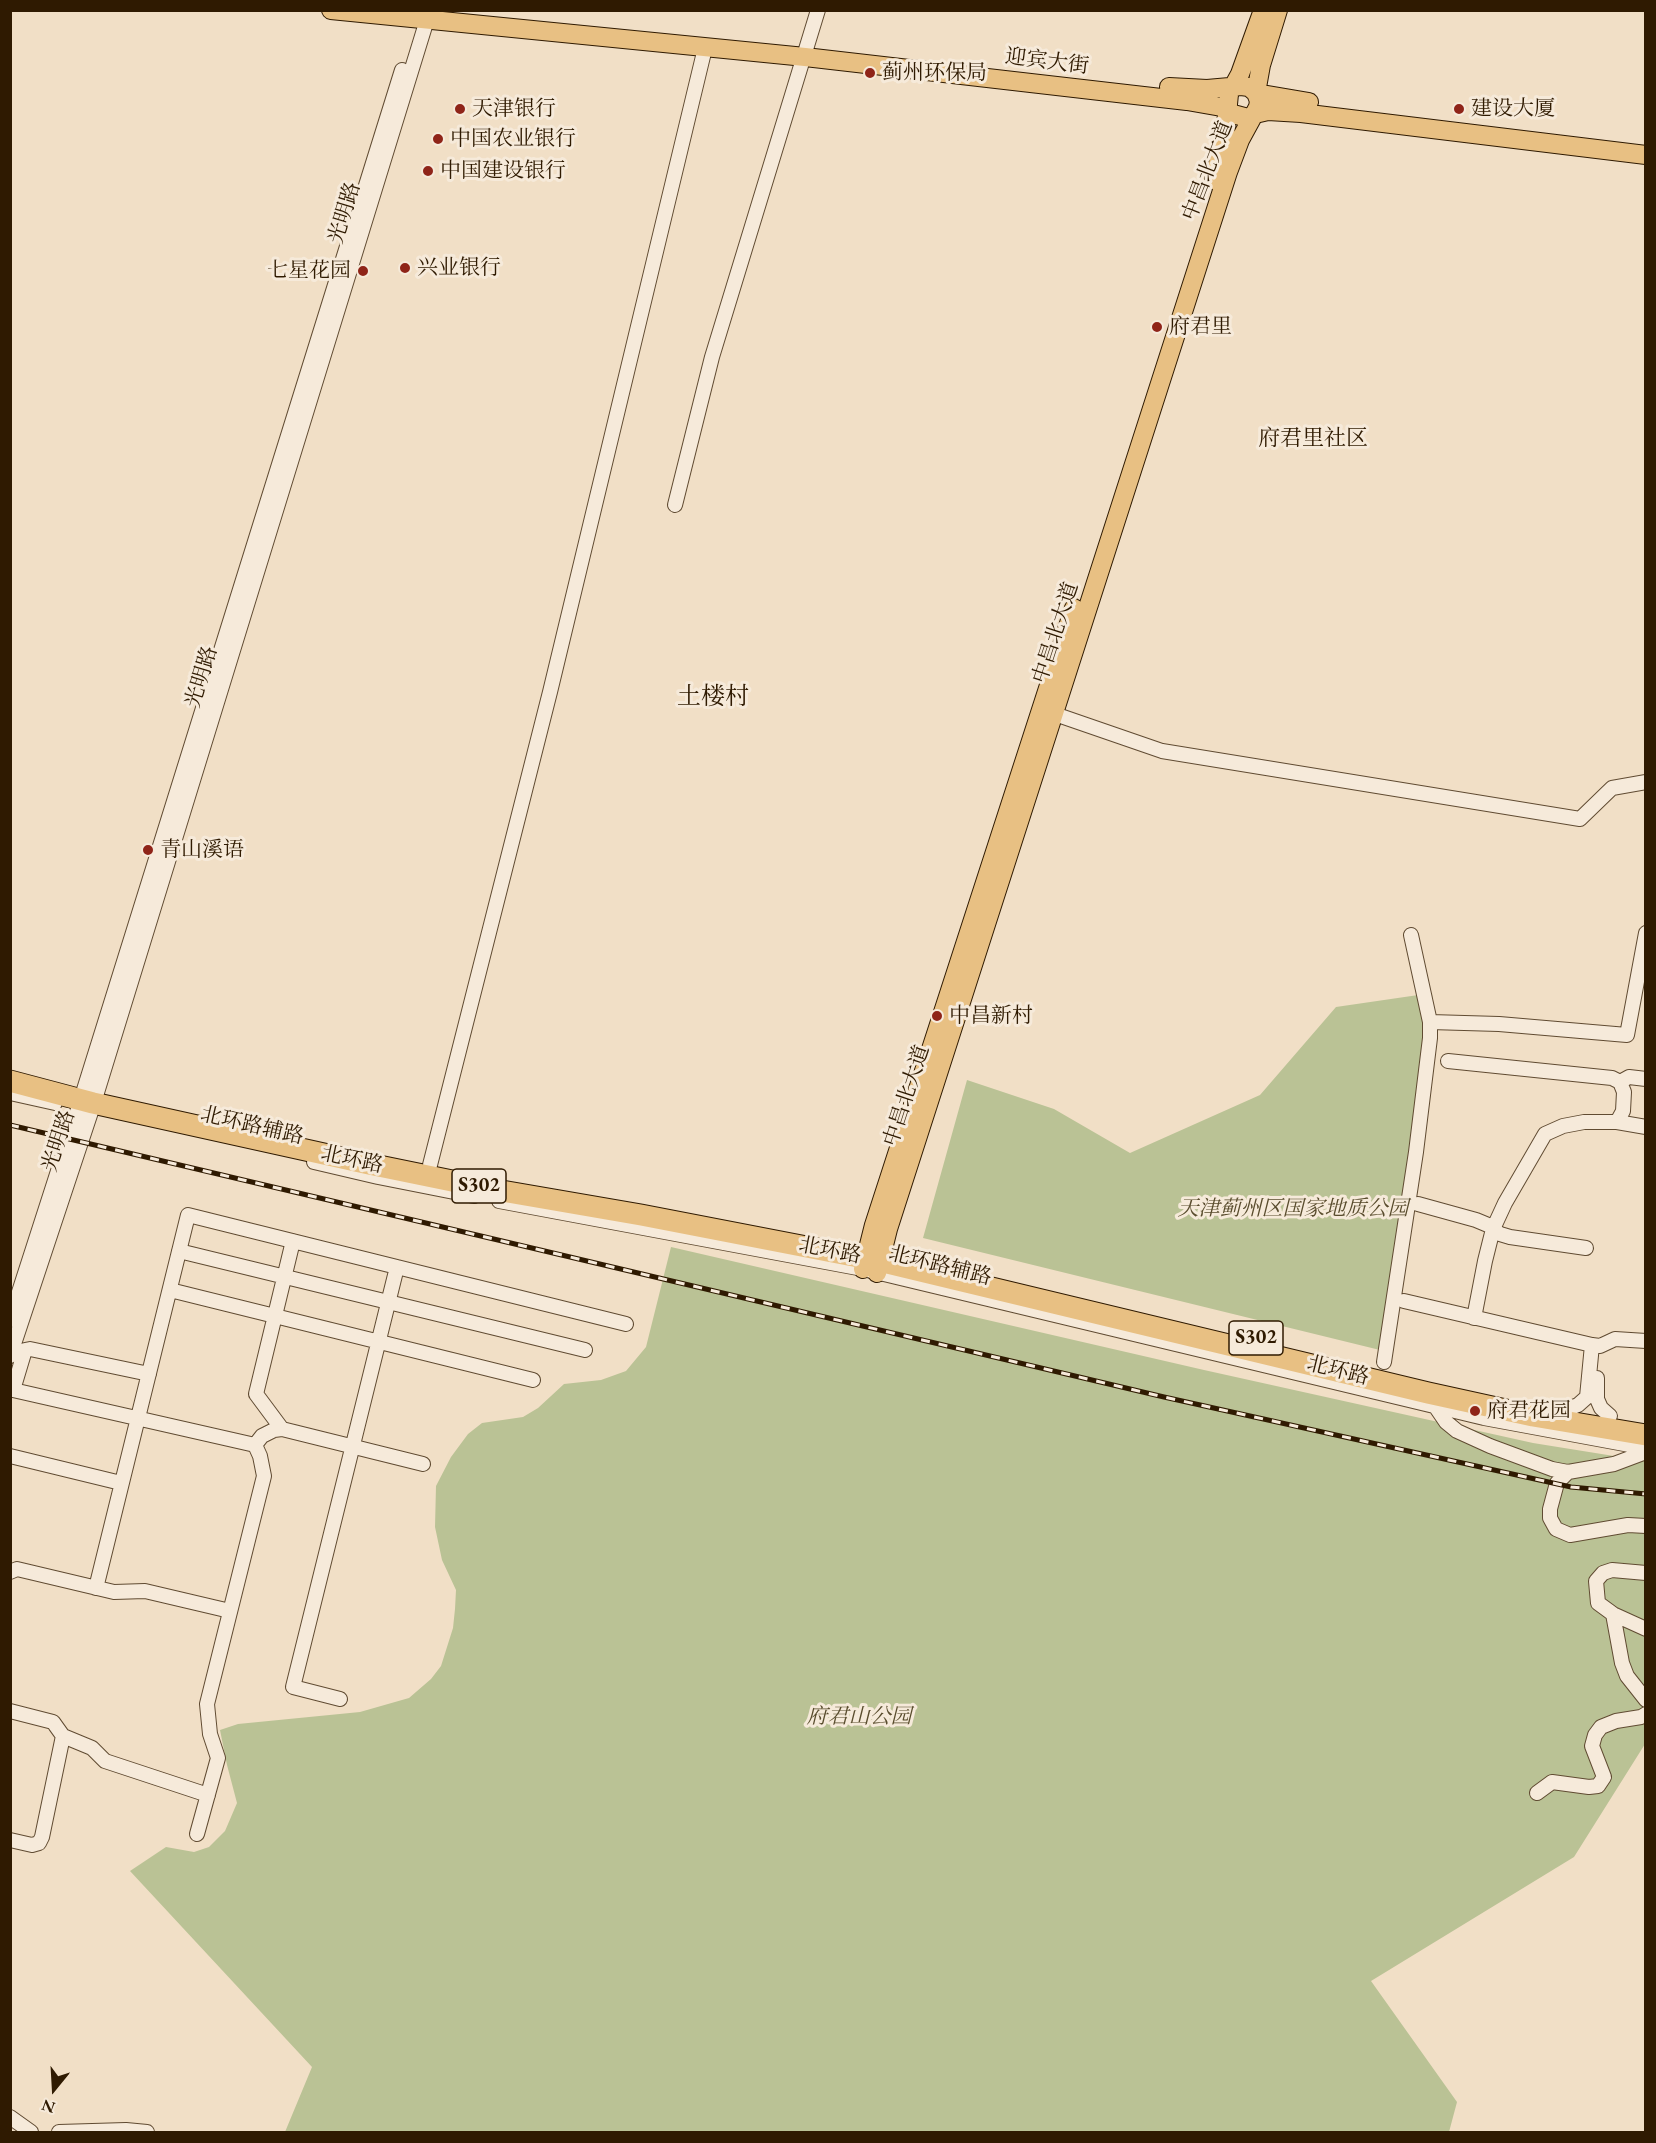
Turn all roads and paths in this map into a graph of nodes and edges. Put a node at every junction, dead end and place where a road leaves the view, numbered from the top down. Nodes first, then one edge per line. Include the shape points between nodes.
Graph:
1 (331, 10) edge
2 (818, 10) edge
3 (1263, 10) edge
4 (1278, 10) edge
5 (427, 14) edge
6 (705, 48) junction
7 (807, 53) junction
8 (1234, 88) junction
9 (1256, 93) junction
10 (1227, 108) junction
11 (1255, 114) junction
12 (1646, 143) edge
13 (1646, 155) edge
14 (675, 505) dead end
15 (1047, 712) junction
16 (1646, 782) edge
17 (1646, 933) edge
18 (1411, 935) dead end
19 (1430, 1022) junction
20 (1448, 1061) dead end
21 (10, 1069) edge
22 (1646, 1079) edge
23 (10, 1081) edge
24 (1620, 1082) junction
25 (10, 1093) edge
26 (87, 1101) junction
27 (1617, 1122) junction
28 (1646, 1127) edge
29 (430, 1165) junction
30 (1418, 1204) dead end
31 (1493, 1229) junction
32 (293, 1241) junction
33 (1586, 1248) dead end
34 (179, 1251) junction
35 (873, 1259) junction
36 (397, 1267) junction
37 (284, 1277) junction
38 (170, 1290) junction
39 (14, 1295) edge
40 (1404, 1300) dead end
41 (388, 1302) junction
42 (275, 1316) junction
43 (1474, 1318) junction
44 (10, 1320) edge
45 (626, 1324) dead end
46 (378, 1341) junction
47 (1646, 1341) edge
48 (1596, 1345) junction
49 (585, 1350) dead end
50 (10, 1356) edge
51 (1384, 1362) dead end
52 (148, 1374) junction
53 (533, 1380) dead end
54 (1431, 1399) junction
55 (1568, 1409) junction
56 (1610, 1416) junction
57 (137, 1419) junction
58 (1646, 1422) edge
59 (282, 1429) junction
60 (1646, 1435) edge
61 (255, 1445) junction
62 (352, 1446) junction
63 (1646, 1450) edge
64 (10, 1456) edge
65 (423, 1464) dead end
66 (1552, 1469) junction
67 (1568, 1472) junction
68 (121, 1483) junction
69 (1557, 1483) junction
70 (1646, 1526) edge
71 (10, 1572) edge
72 (1646, 1573) edge
73 (96, 1588) junction
74 (230, 1611) junction
75 (1613, 1614) junction
76 (1646, 1629) edge
77 (340, 1699) dead end
78 (1646, 1700) edge
79 (10, 1711) edge
80 (1646, 1714) edge
81 (63, 1736) junction
82 (1537, 1793) dead end
83 (208, 1795) junction
84 (197, 1834) dead end
85 (10, 1840) edge
86 (10, 2117) edge
87 (32, 2133) edge
88 (59, 2133) edge
89 (147, 2133) edge

1 - 5 main road, 迎宾大街
2 - 7 street
3 - 8 main road, 中昌北大道
4 - 9 main road, 中昌北大道
5 - 6 main road, 迎宾大街
5 - 7 main road, 迎宾大街
5 - 26 street, 光明路
6 - 7 main road, 迎宾大街
6 - 29 street via 550,692
7 - 8 main road, 迎宾大街 via 1185,88
7 - 10 main road, 迎宾大街
7 - 14 street via 712,357
8 - 9 main road, 迎宾大街 via 1249,87
8 - 10 main road, 中昌北大道
9 - 11 main road, 中昌北大道 via 1259,101
9 - 12 main road, 迎宾大街
10 - 11 main road, 迎宾大街 via 1240,117
10 - 15 main road, 中昌北大道 via 1219,164
11 - 13 main road, 迎宾大街 via 1301,112
11 - 15 main road, 中昌北大道 via 1228,172
15 - 16 street via 1162,751 1580,819 1612,788
15 - 35 main road, 中昌北大道
17 - 19 street via 1627,1035
18 - 19 street
19 - 51 street via 1428,1060
20 - 24 street via 1612,1078
21 - 26 highway, 北环路 / S302
22 - 24 street via 1629,1077
23 - 26 highway, 北环路 / S302
24 - 27 street via 1623,1111
25 - 26 street
26 - 29 highway, 北环路 / S302
26 - 35 highway, 北环路 / S302 via 484,1188
26 - 39 street, 光明路
26 - 50 street, 光明路
27 - 28 street
27 - 31 street via 1584,1122 1545,1134
29 - 35 highway, 北环路 / S302
30 - 31 street via 1476,1220
31 - 33 street via 1510,1237
31 - 43 street
32 - 34 street via 188,1215
32 - 36 street
32 - 37 street
34 - 37 street
34 - 38 street
35 - 54 highway, 北环路 / S302
35 - 55 highway, 北环路 / S302
36 - 41 street
36 - 45 street
37 - 41 street
37 - 42 street
38 - 42 street
38 - 52 street
39 - 44 street, 光明路
40 - 43 street
41 - 46 street
41 - 49 street
42 - 46 street
42 - 59 street via 256,1394
43 - 48 street
46 - 53 street
46 - 62 street
47 - 48 street via 1615,1339
48 - 55 street via 1587,1397
48 - 56 street via 1597,1399
52 - 57 street
52 - 57 street via 30,1348 25,1350 13,1390
54 - 60 highway, 北环路 / S302
54 - 63 street via 1530,1427
54 - 66 street via 1456,1431
55 - 56 highway, 北环路 / S302
56 - 58 highway, 北环路 / S302
57 - 61 street
57 - 68 street
59 - 61 street via 262,1436
59 - 62 street
61 - 74 street via 264,1476
62 - 65 street
62 - 77 street via 293,1687
63 - 67 street via 1614,1464
64 - 68 street
66 - 67 street
66 - 69 street
67 - 69 street
68 - 73 street
69 - 70 street via 1550,1518 1563,1533
71 - 73 street via 17,1569
72 - 75 street via 1612,1570 1596,1581 1598,1603
73 - 74 street via 145,1591
74 - 83 street via 207,1704 210,1734 218,1758
75 - 76 street
75 - 78 street via 1622,1663
79 - 81 street via 53,1722
80 - 82 street via 1601,1727 1595,1735 1592,1746 1604,1777 1598,1786 1552,1782
81 - 83 street via 92,1748 105,1761
81 - 85 street via 39,1843
83 - 84 street
86 - 87 street
88 - 89 street

